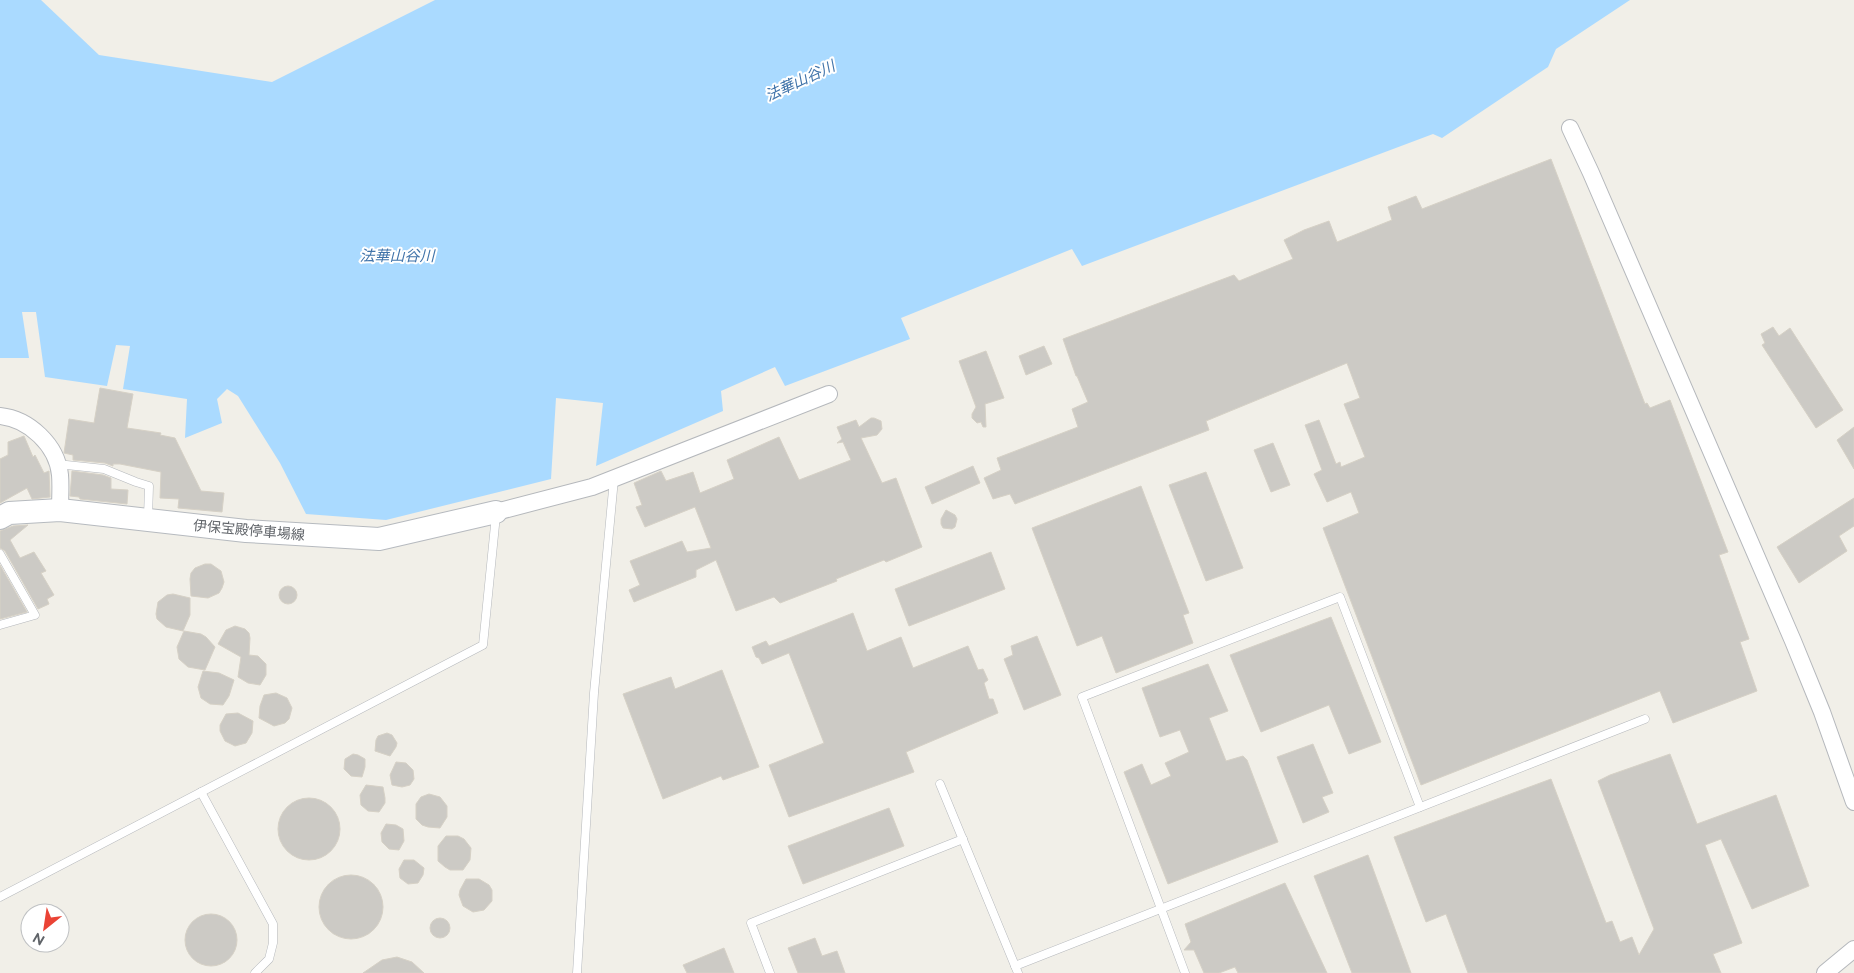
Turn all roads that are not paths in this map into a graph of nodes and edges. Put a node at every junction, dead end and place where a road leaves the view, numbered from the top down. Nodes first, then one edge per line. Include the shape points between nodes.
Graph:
1 (1570, 128) dead end
2 (829, 394) dead end
3 (0, 416) edge
4 (57, 464) junction
5 (614, 478) junction
6 (60, 510) junction
7 (496, 512) junction
8 (0, 518) edge
9 (148, 520) junction
10 (0, 554) edge
11 (0, 625) edge
12 (1645, 719) dead end
13 (940, 784) dead end
14 (201, 792) junction
15 (1854, 802) edge
16 (1420, 807) junction
17 (963, 839) junction
18 (0, 897) edge
19 (1160, 910) junction
20 (1854, 949) edge
21 (1017, 970) edge
22 (255, 973) edge
23 (577, 973) edge
24 (770, 973) edge
25 (1185, 973) edge
26 (1825, 973) edge

1 - 15 street via 1793,641
2 - 5 street
3 - 4 street via 34,429 50,446
4 - 6 street
4 - 9 lane via 104,469 149,486
5 - 7 street via 592,487
5 - 23 lane via 594,693
6 - 8 main road, 伊保宝殿停車場線 via 8,513
6 - 9 main road, 伊保宝殿停車場線
7 - 9 main road, 伊保宝殿停車場線 via 379,539 246,531
7 - 14 lane via 483,645
10 - 11 lane via 35,614
12 - 16 lane
13 - 17 lane
14 - 18 lane
14 - 22 lane via 273,924 269,959
16 - 19 lane
16 - 19 lane via 1340,597 1082,697
17 - 21 lane
17 - 24 lane via 751,923
19 - 21 lane
19 - 25 lane
20 - 26 street

